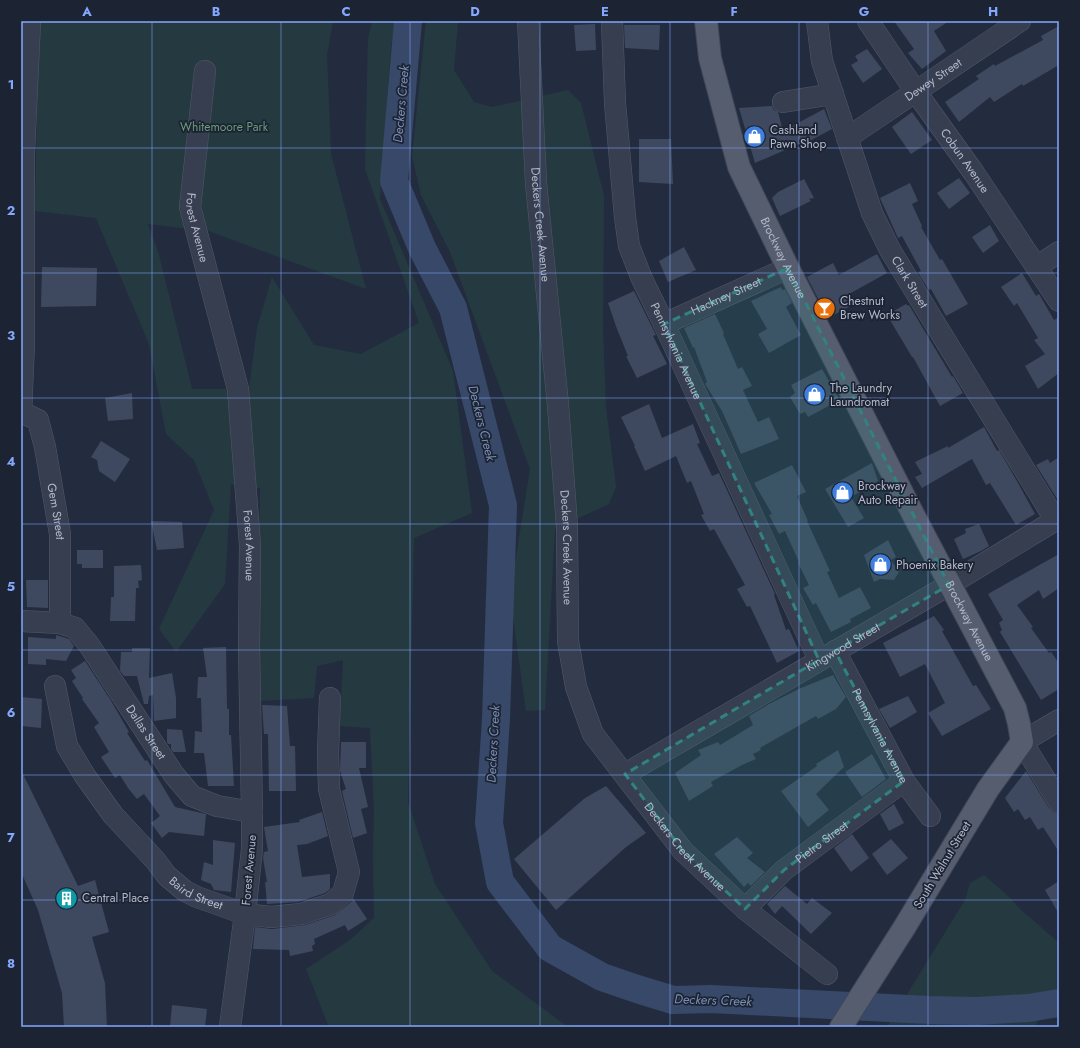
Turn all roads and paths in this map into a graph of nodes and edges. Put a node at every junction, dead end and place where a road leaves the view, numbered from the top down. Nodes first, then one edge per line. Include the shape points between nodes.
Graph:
1 (30, 21) edge
2 (528, 21) edge
3 (612, 21) edge
4 (706, 21) edge
5 (817, 21) edge
6 (868, 21) edge
7 (1020, 21) edge
8 (205, 71) dead end
9 (916, 92) junction
10 (833, 94) junction
11 (783, 102) dead end
12 (847, 138) junction
13 (23, 147) edge
14 (1059, 252) edge
15 (788, 268) junction
16 (1036, 268) junction
17 (1059, 302) edge
18 (664, 324) junction
19 (21, 412) edge
20 (1057, 520) edge
21 (949, 585) junction
22 (21, 621) edge
23 (60, 623) junction
24 (827, 656) junction
25 (54, 686) dead end
26 (330, 698) dead end
27 (1059, 720) edge
28 (1022, 742) junction
29 (625, 774) junction
30 (904, 781) junction
31 (1059, 802) edge
32 (252, 812) junction
33 (930, 816) dead end
34 (745, 909) junction
35 (245, 914) junction
36 (827, 974) dead end
37 (230, 1027) edge
38 (841, 1027) edge

1 - 13 street
2 - 29 street, Deckers Creek Avenue via 536,183 567,526 568,641 576,687 593,734
3 - 18 street, Pennsylvania Avenue via 615,103 629,246
4 - 15 main road, Brockway Avenue via 710,58 739,167
5 - 10 street, Clark Street via 822,61
6 - 9 street, Cobun Avenue
7 - 9 street, Dewey Street
8 - 32 street, Forest Avenue via 190,207 238,389 250,545 248,646
9 - 12 street, Dewey Street
9 - 16 street, Cobun Avenue via 974,173
10 - 11 street
10 - 12 street, Clark Street
12 - 20 street, Clark Street via 872,213 890,250
13 - 19 street via 24,344
14 - 16 street
15 - 18 street, Hackney Street
15 - 21 main road, Brockway Avenue
16 - 17 street, Cobun Avenue
18 - 24 street, Pennsylvania Avenue
19 - 23 street, Gem Street via 38,420 45,447 60,534
20 - 21 street, Kingwood Street
21 - 24 street, Kingwood Street
21 - 28 main road, Brockway Avenue via 1015,708
22 - 23 street
23 - 32 street, Dallas Street via 75,628 89,645 174,775 192,796 217,806
24 - 29 street, Kingwood Street
24 - 30 street, Pennsylvania Avenue
25 - 35 street, Baird Street via 67,746 84,776 113,815 167,876 185,891
26 - 35 street, Baird Street via 329,789 349,872 343,893 331,904 301,914 271,917
27 - 28 street, South Walnut Street
28 - 31 street, Brockway Avenue
28 - 38 main road, South Walnut Street via 988,789
29 - 34 street, Deckers Creek Avenue via 683,851
30 - 33 street, Pennsylvania Avenue
30 - 34 street, Pietro Street via 784,870
32 - 35 street, Forest Avenue via 252,850
34 - 36 street, Deckers Creek Avenue
35 - 37 street, Forest Avenue

